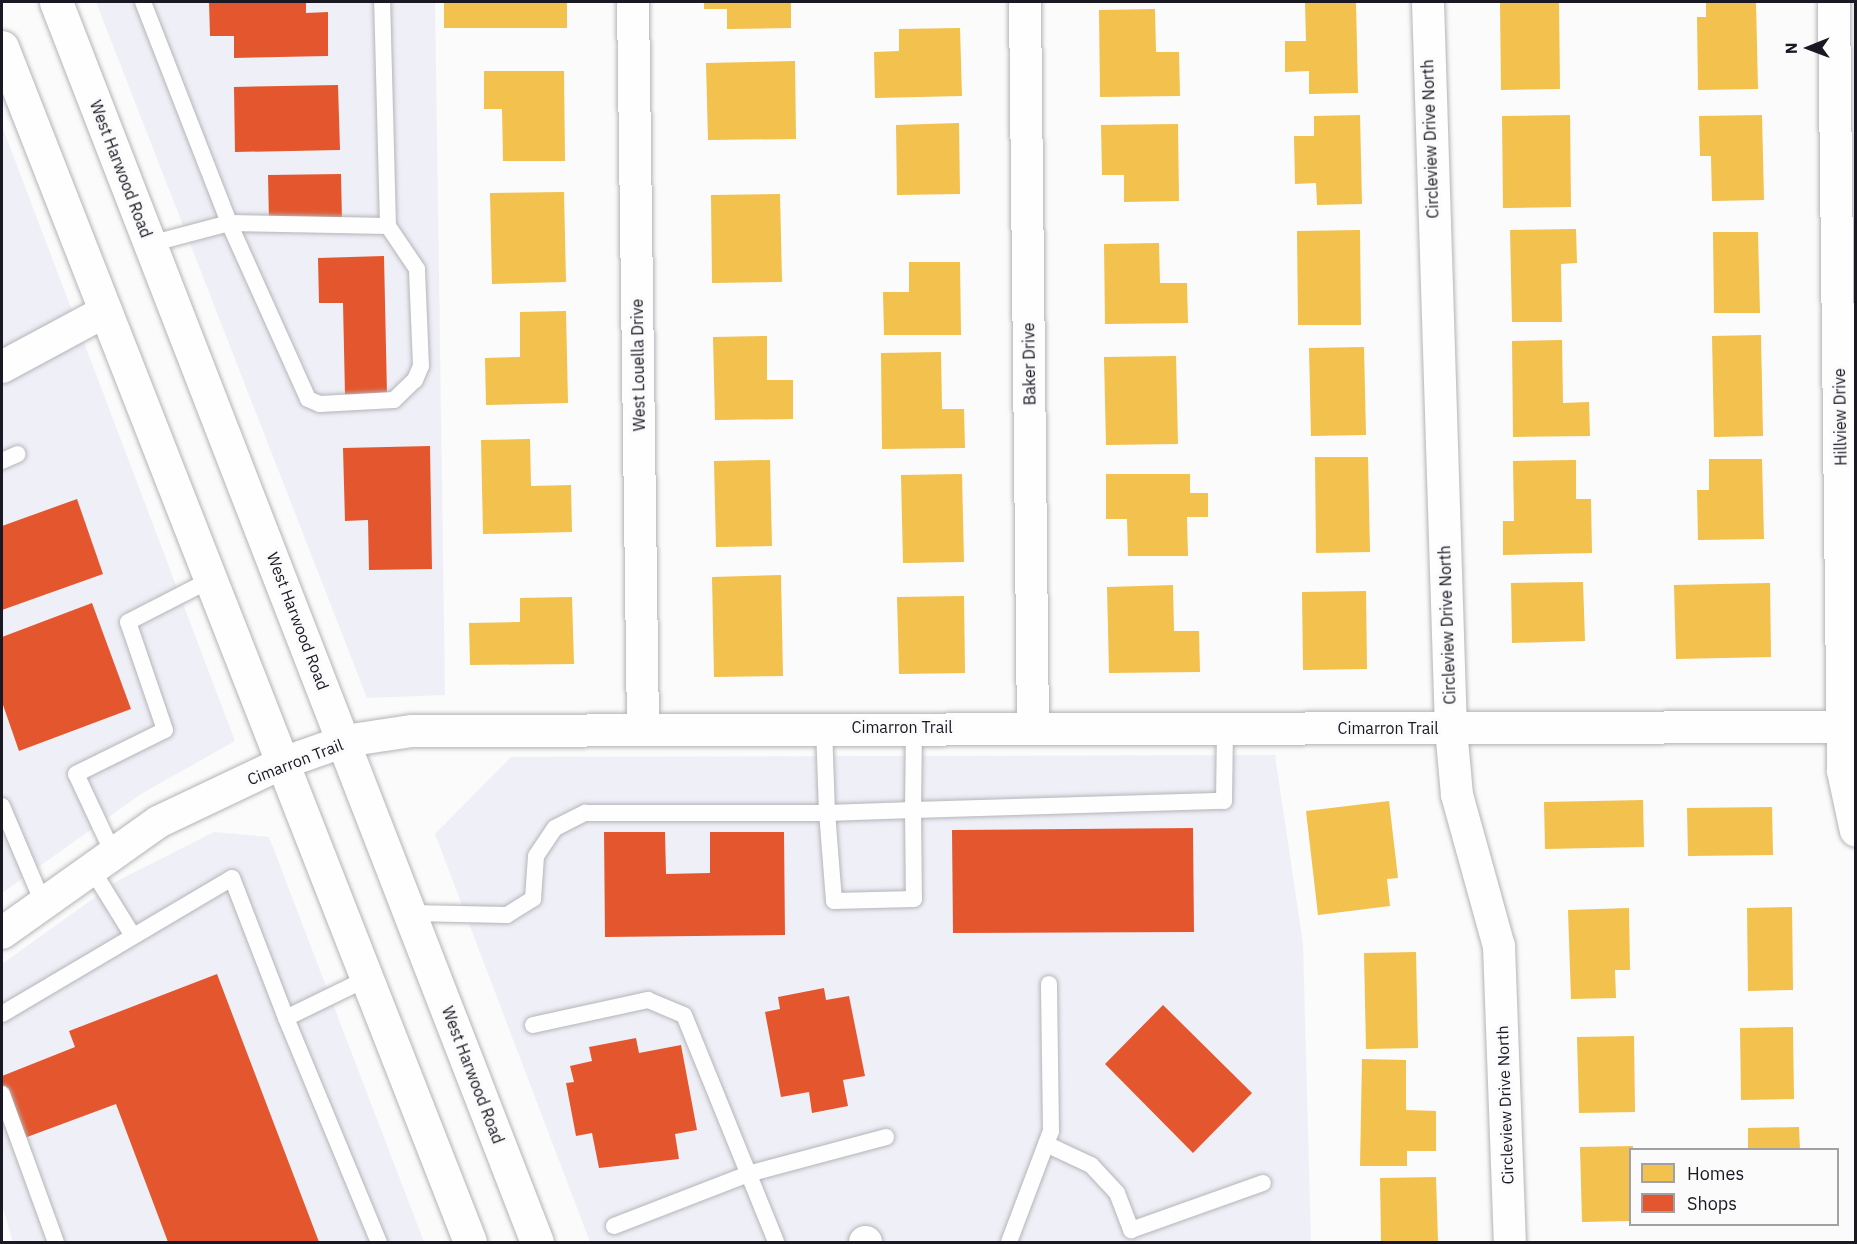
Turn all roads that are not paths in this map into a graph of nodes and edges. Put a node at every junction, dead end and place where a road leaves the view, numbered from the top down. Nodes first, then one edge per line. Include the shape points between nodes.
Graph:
1 (56, 2) edge
2 (143, 2) edge
3 (382, 2) edge
4 (633, 2) edge
5 (1025, 2) edge
6 (1428, 2) edge
7 (1834, 2) edge
8 (2, 49) edge
9 (230, 224) junction
10 (388, 226) junction
11 (150, 244) junction
12 (106, 311) junction
13 (2, 367) edge
14 (18, 454) dead end
15 (2, 461) edge
16 (212, 579) junction
17 (1033, 727) junction
18 (1849, 727) edge
19 (824, 728) junction
20 (914, 728) junction
21 (1225, 728) junction
22 (643, 729) junction
23 (1451, 729) junction
24 (345, 741) junction
25 (280, 764) junction
26 (2, 806) edge
27 (913, 810) junction
28 (827, 813) junction
29 (1856, 831) edge
30 (102, 860) junction
31 (43, 903) junction
32 (411, 914) junction
33 (2, 933) edge
34 (134, 936) junction
35 (370, 977) junction
36 (1049, 984) dead end
37 (2, 1014) edge
38 (286, 1018) junction
39 (533, 1025) dead end
40 (2, 1094) edge
41 (886, 1137) dead end
42 (1046, 1144) junction
43 (748, 1174) junction
44 (1263, 1183) dead end
45 (614, 1226) dead end
46 (56, 1242) edge
47 (379, 1242) edge
48 (470, 1242) edge
49 (537, 1242) edge
50 (776, 1242) edge
51 (1009, 1242) edge
52 (1510, 1242) edge

1 - 11 main road, West Harwood Road
2 - 9 lane
3 - 10 lane
4 - 22 street, West Louella Drive
5 - 17 street, Baker Drive
6 - 23 street, Circleview Drive North
7 - 18 street, Hillview Drive
8 - 12 main road
9 - 10 lane
9 - 10 lane via 300,391 320,404 394,400 421,366 417,269
9 - 11 lane
11 - 24 main road, West Harwood Road
12 - 13 street
12 - 16 main road
14 - 15 lane
16 - 25 main road
16 - 30 lane via 128,622 165,730 76,774
17 - 20 street, Cimarron Trail
17 - 21 street, Cimarron Trail
18 - 23 street, Cimarron Trail
18 - 29 street, Hillview Drive via 1843,771
19 - 20 street, Cimarron Trail
19 - 22 street, Cimarron Trail
19 - 28 lane
20 - 27 lane
21 - 23 street, Cimarron Trail
21 - 27 lane via 1224,801
22 - 24 street, Cimarron Trail via 412,731
23 - 52 street, Circleview Drive North via 1456,795 1499,946
24 - 25 street, Cimarron Trail
24 - 32 main road, West Harwood Road
25 - 30 street, Cimarron Trail via 158,822
25 - 35 main road
26 - 31 lane
27 - 28 lane
27 - 28 lane via 914,899 834,901
28 - 32 lane via 585,813 555,828 536,856 533,899 507,915
30 - 31 street, Cimarron Trail
30 - 34 lane
31 - 33 street, Cimarron Trail
32 - 49 main road, West Harwood Road
34 - 37 lane
34 - 38 lane via 232,878
35 - 38 lane
35 - 48 main road
36 - 42 lane via 1051,1131
38 - 47 lane
39 - 43 lane via 648,1000 684,1015
40 - 46 lane
41 - 43 lane
42 - 44 lane via 1091,1165 1118,1193 1131,1230
42 - 51 lane
43 - 45 lane
43 - 50 lane

